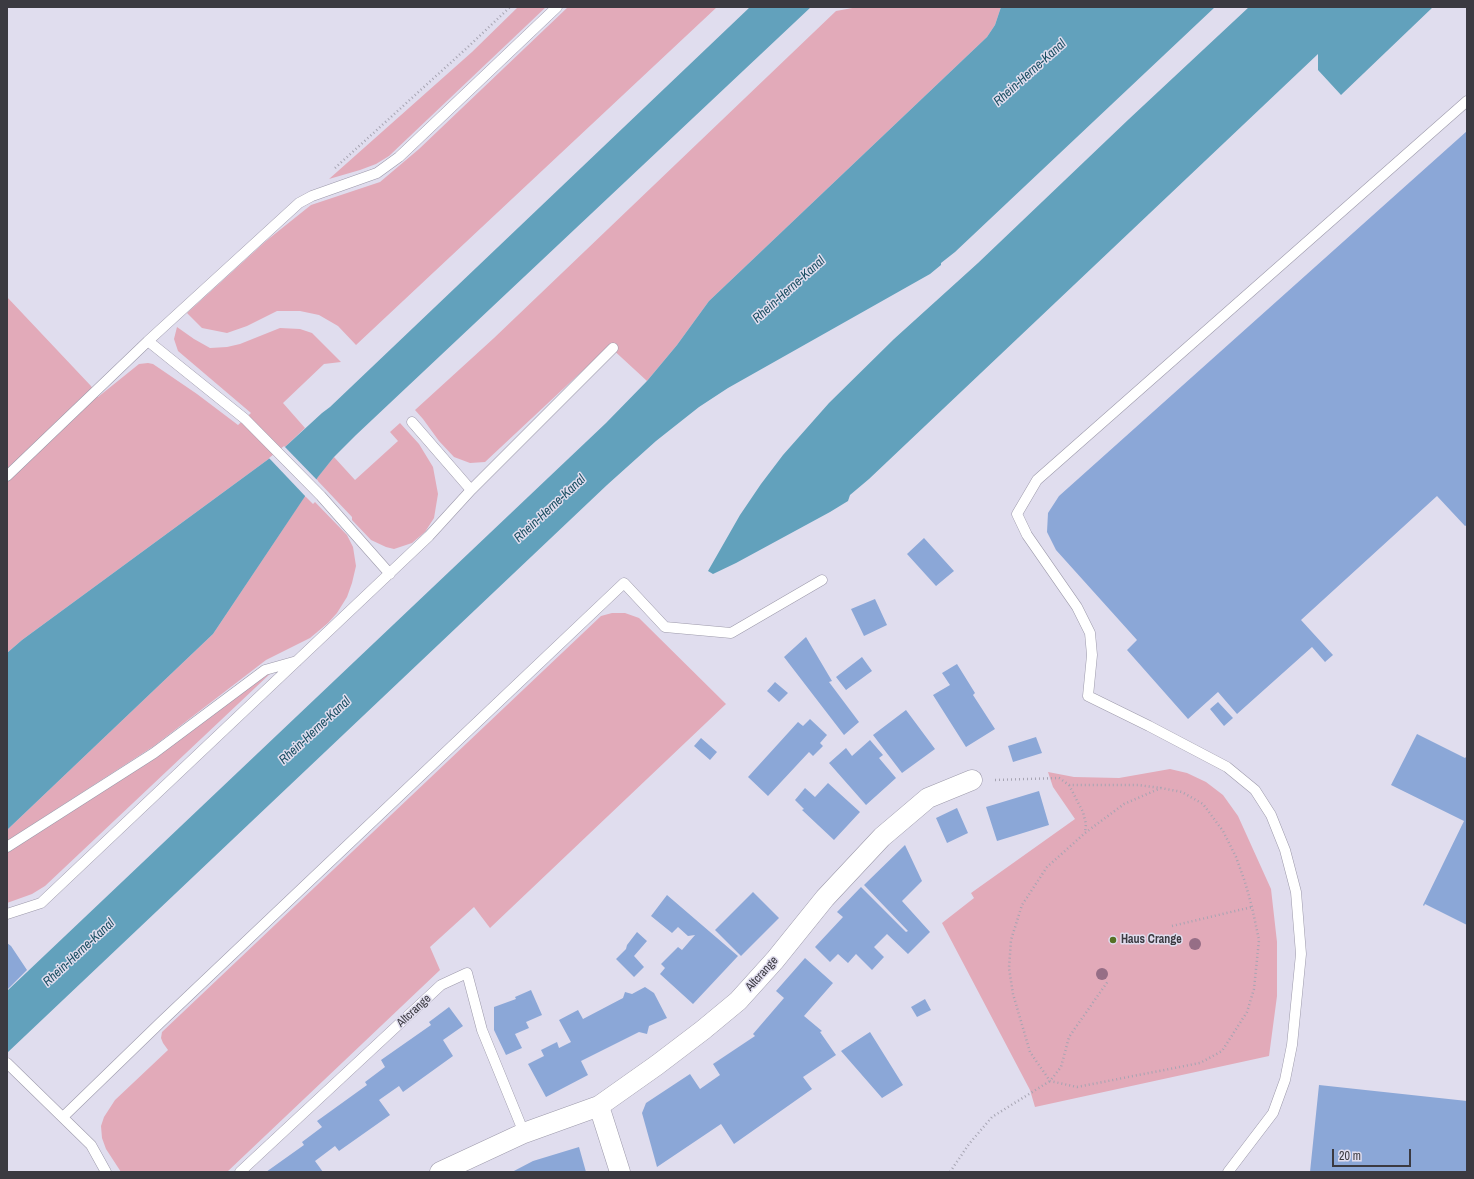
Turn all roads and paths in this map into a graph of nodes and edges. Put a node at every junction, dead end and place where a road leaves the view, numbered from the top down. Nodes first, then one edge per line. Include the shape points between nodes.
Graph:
1 (510, 7) edge
2 (557, 7) edge
3 (1467, 101) edge
4 (312, 196) junction
5 (148, 341) junction
6 (613, 348) dead end
7 (412, 422) dead end
8 (7, 476) edge
9 (471, 490) junction
10 (390, 574) junction
11 (822, 580) dead end
12 (298, 660) junction
13 (972, 780) joint
14 (1069, 784) junction
15 (1161, 788) junction
16 (1085, 833) junction
17 (7, 847) edge
18 (1252, 907) junction
19 (7, 914) edge
20 (1172, 926) dead end
21 (1108, 981) dead end
22 (7, 1063) edge
23 (1050, 1082) junction
24 (599, 1106) junction
25 (63, 1117) junction
26 (524, 1133) junction
27 (106, 1172) edge
28 (240, 1172) edge
29 (440, 1172) edge
30 (620, 1172) edge
31 (950, 1172) edge
32 (1228, 1172) edge

1 - 4 path via 338,163
2 - 4 lane via 399,158 377,173
3 - 32 lane via 1037,480 1017,514 1027,534 1077,607 1090,633 1092,655 1088,696 1228,767 1255,790 1271,815 1285,850 1296,892 1300,954 1292,1045 1285,1080 1273,1113
4 - 5 lane via 299,203
5 - 8 lane
5 - 10 lane via 245,419 321,496
6 - 9 lane
7 - 9 lane
9 - 10 lane
10 - 12 lane
11 - 25 lane via 731,633 665,627 624,583
12 - 17 lane via 265,670 154,753
12 - 19 lane via 41,903
13 - 14 path via 1059,778
13 - 24 street, Altcrange via 928,798 882,837 825,898 738,1001 657,1066
14 - 15 path
14 - 16 path via 1083,812
15 - 16 path via 1124,804
15 - 18 path via 1182,792 1203,804 1223,831 1236,857
16 - 23 path via 1047,868 1022,905 1011,940 1009,968 1013,994 1030,1052
18 - 20 path
18 - 23 path via 1259,940 1254,989 1248,1012 1222,1051 1200,1064 1077,1087
21 - 23 path via 1069,1038 1060,1067
22 - 25 lane
23 - 31 path via 992,1117
24 - 26 street, Altcrange
24 - 30 street
25 - 27 lane via 92,1145
26 - 28 lane, Altcrange via 482,1030 467,973 441,985
26 - 29 street, Altcrange

